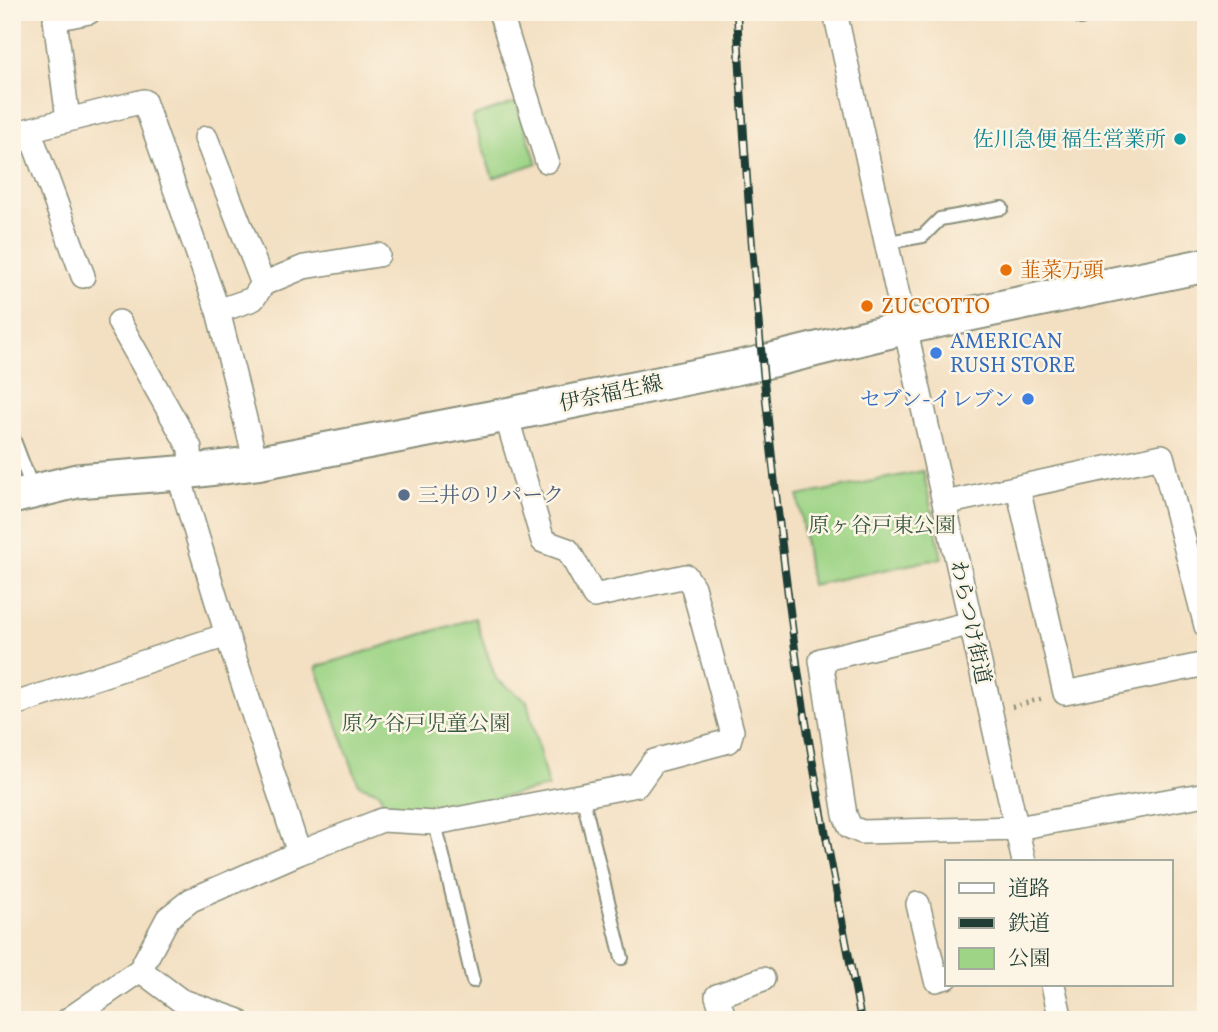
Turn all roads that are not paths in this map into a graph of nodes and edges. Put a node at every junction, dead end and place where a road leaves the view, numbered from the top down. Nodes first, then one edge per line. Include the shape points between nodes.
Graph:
1 (500, 12) edge
2 (835, 12) edge
3 (82, 13) edge
4 (68, 119) junction
5 (21, 132) edge
6 (206, 138) dead end
7 (547, 162) dead end
8 (1002, 208) dead end
9 (889, 242) junction
10 (379, 255) dead end
11 (1206, 265) edge
12 (83, 276) dead end
13 (263, 284) junction
14 (218, 311) junction
15 (119, 322) dead end
16 (907, 327) junction
17 (506, 415) junction
18 (12, 435) edge
19 (256, 463) junction
20 (185, 472) junction
21 (1018, 488) junction
22 (23, 494) edge
23 (946, 503) junction
24 (972, 624) junction
25 (1206, 626) edge
26 (227, 635) junction
27 (1206, 664) edge
28 (12, 705) edge
29 (1206, 794) edge
30 (582, 795) junction
31 (435, 823) junction
32 (1017, 828) junction
33 (299, 853) junction
34 (1024, 860) edge
35 (918, 904) dead end
36 (622, 958) dead end
37 (140, 970) junction
38 (945, 978) edge
39 (763, 979) dead end
40 (473, 981) dead end
41 (1053, 986) edge
42 (68, 1020) edge
43 (237, 1020) edge
44 (725, 1020) edge
45 (1061, 1020) edge

1 - 7 street
2 - 9 street, わらつけ街道
3 - 4 street via 55,19
4 - 5 street
4 - 14 street via 144,101
5 - 12 street
6 - 13 street
8 - 9 lane via 940,219 923,236
9 - 16 street, わらつけ街道
10 - 13 street via 304,267
11 - 16 main road, 伊奈福生線
13 - 14 street via 253,299
14 - 19 street
15 - 20 street via 190,448
16 - 17 main road, 伊奈福生線 via 760,363
16 - 23 street, わらつけ街道
17 - 19 main road, 伊奈福生線
17 - 30 street via 543,541 568,550 594,596 687,576 732,732 729,741 654,761 637,785
18 - 22 lane
19 - 20 main road, 伊奈福生線
20 - 22 main road, 伊奈福生線 via 77,481
20 - 26 street
21 - 23 street
21 - 25 street via 1162,456
21 - 27 street via 1065,693
23 - 24 street, わらつけ街道
24 - 32 street, わらつけ街道
24 - 32 street via 821,660 845,815 850,827 862,832
26 - 28 street
26 - 33 street
29 - 32 street
30 - 31 street
30 - 36 lane
31 - 33 street via 382,820
31 - 40 lane
32 - 34 street, わらつけ街道
33 - 37 street via 191,900 168,918
35 - 38 street via 936,980
37 - 42 street
37 - 43 street via 180,1000
39 - 44 street via 717,996
41 - 45 street

